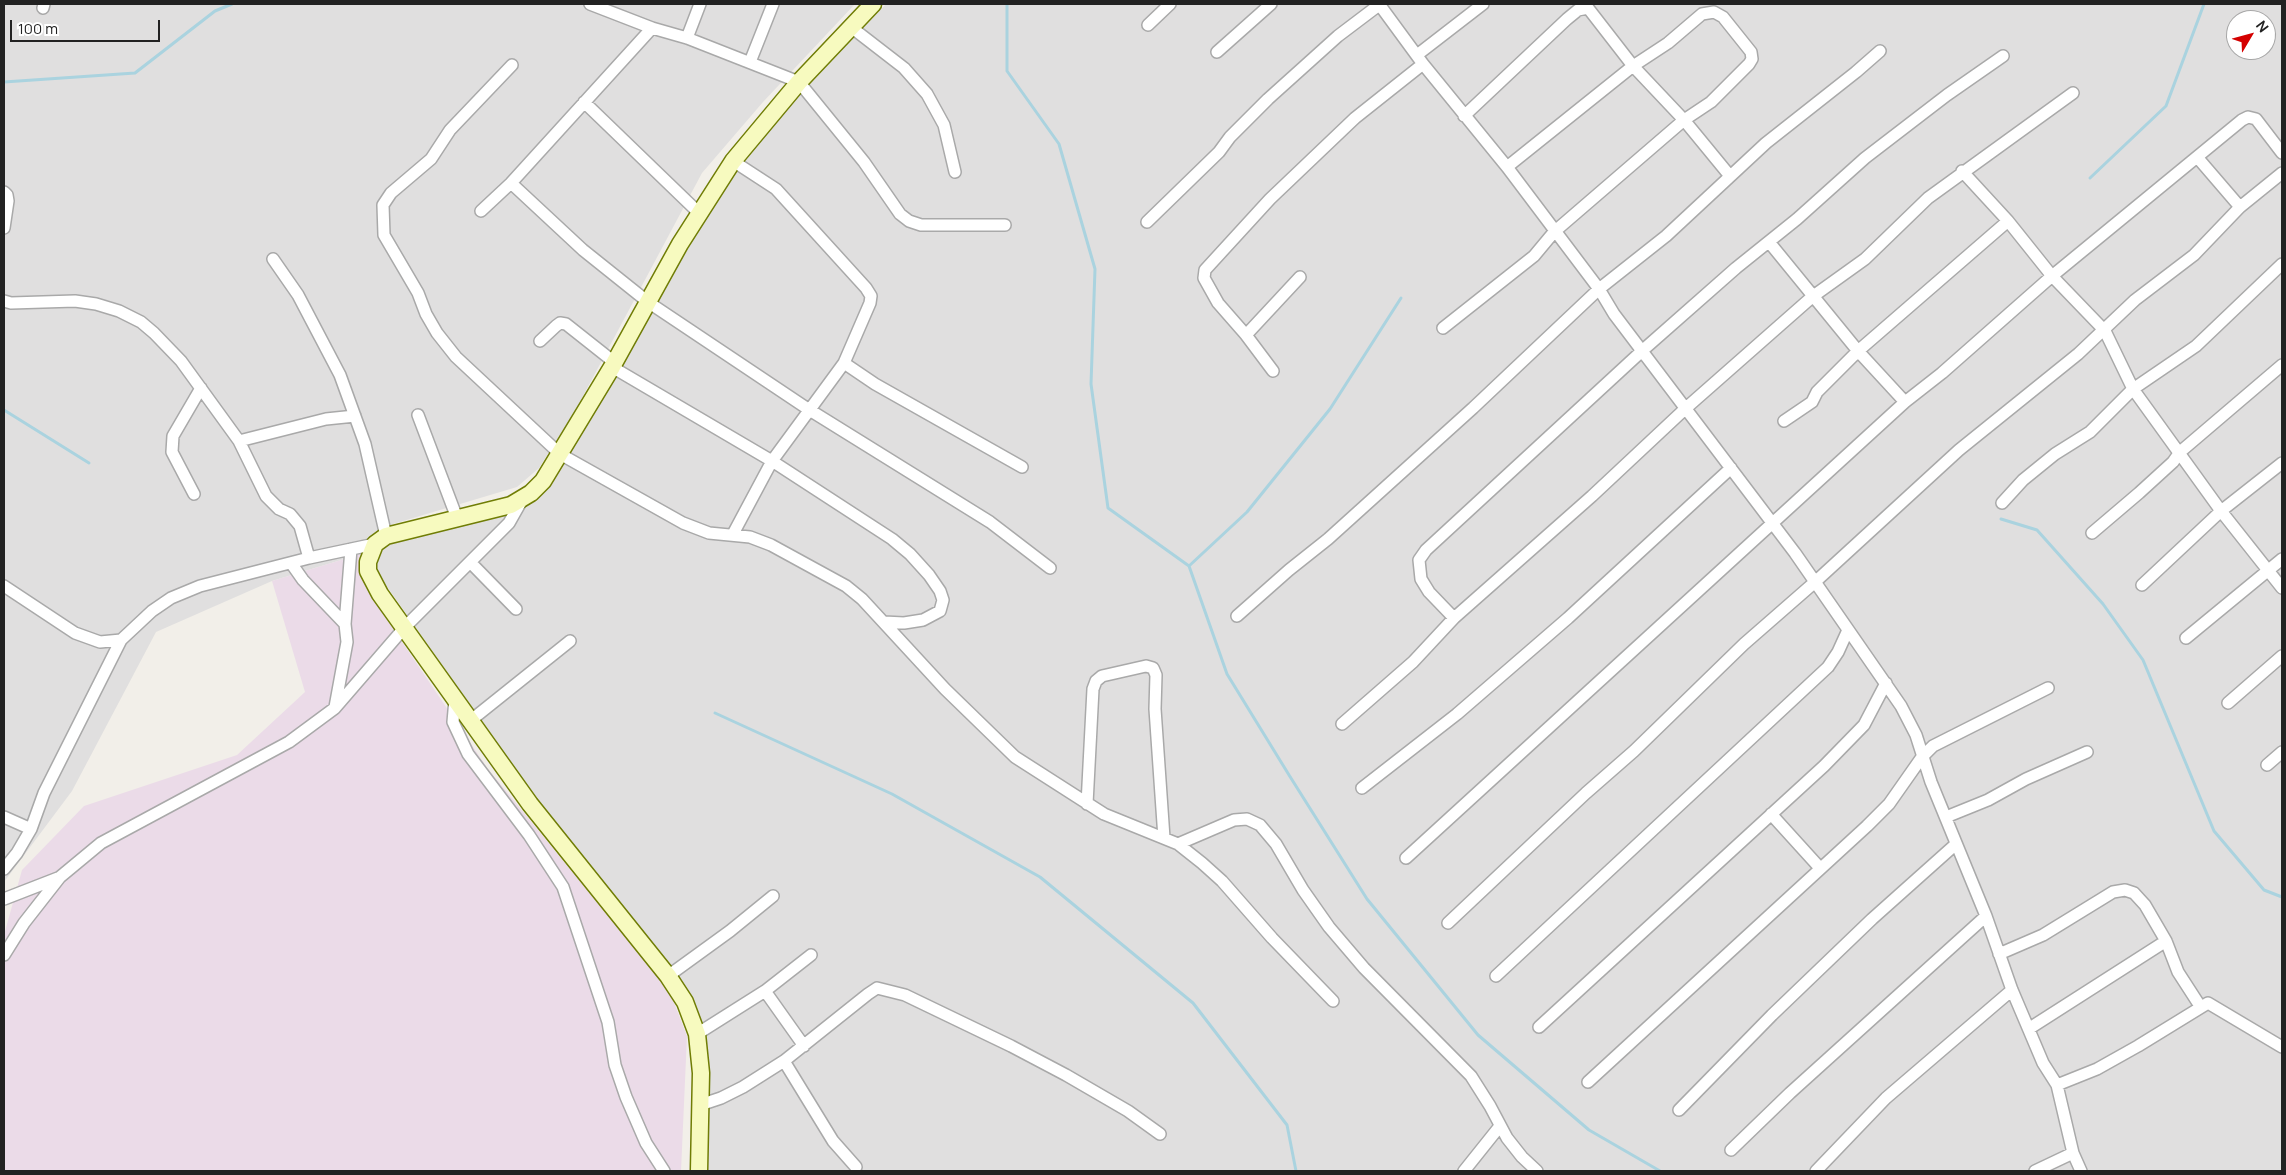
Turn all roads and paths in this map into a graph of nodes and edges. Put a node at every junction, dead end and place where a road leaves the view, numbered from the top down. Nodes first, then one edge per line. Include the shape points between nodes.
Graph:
1 (590, 4) edge
2 (626, 4) edge
3 (700, 4) edge
4 (773, 4) edge
5 (873, 4) edge
6 (1170, 4) edge
7 (1271, 4) edge
8 (1379, 4) edge
9 (1483, 4) edge
10 (622, 15) junction
11 (1148, 25) dead end
12 (851, 27) junction
13 (652, 28) junction
14 (687, 38) junction
15 (1880, 51) dead end
16 (1217, 52) dead end
17 (2003, 56) dead end
18 (1420, 59) junction
19 (750, 62) junction
20 (512, 65) dead end
21 (1633, 66) junction
22 (798, 82) junction
23 (2074, 93) dead end
24 (584, 102) junction
25 (1464, 116) junction
26 (1684, 120) junction
27 (2282, 153) edge
28 (2197, 157) junction
29 (733, 161) junction
30 (1507, 167) junction
31 (955, 172) dead end
32 (1962, 172) junction
33 (2282, 173) edge
34 (1730, 176) junction
35 (511, 183) junction
36 (4, 192) edge
37 (2240, 207) junction
38 (481, 211) dead end
39 (699, 213) junction
40 (2008, 220) junction
41 (1147, 222) dead end
42 (1005, 226) dead end
43 (4, 228) edge
44 (1554, 232) junction
45 (1769, 242) junction
46 (273, 258) dead end
47 (2282, 264) edge
48 (2052, 276) junction
49 (1300, 278) dead end
50 (1599, 289) junction
51 (1812, 297) junction
52 (4, 301) edge
53 (648, 302) junction
54 (1443, 328) dead end
55 (2105, 331) junction
56 (1246, 335) junction
57 (540, 341) dead end
58 (1643, 350) junction
59 (1858, 351) junction
60 (844, 363) junction
61 (613, 365) junction
62 (2282, 365) edge
63 (1273, 371) dead end
64 (201, 388) junction
65 (2133, 389) junction
66 (1905, 402) junction
67 (1686, 408) junction
68 (808, 409) junction
69 (418, 415) dead end
70 (355, 416) junction
71 (1784, 421) dead end
72 (239, 441) junction
73 (2180, 452) junction
74 (560, 454) junction
75 (772, 461) junction
76 (2282, 463) edge
77 (1022, 467) dead end
78 (1731, 468) junction
79 (194, 494) dead end
80 (523, 499) junction
81 (2002, 503) dead end
82 (2221, 511) junction
83 (458, 518) junction
84 (1771, 523) junction
85 (2092, 533) dead end
86 (733, 534) junction
87 (381, 540) junction
88 (351, 549) junction
89 (309, 558) junction
90 (2282, 559) edge
91 (470, 562) junction
92 (291, 563) junction
93 (1050, 568) dead end
94 (2269, 570) junction
95 (1815, 582) junction
96 (2142, 585) dead end
97 (4, 586) edge
98 (2282, 588) edge
99 (516, 609) dead end
100 (1238, 616) dead end
101 (1454, 618) junction
102 (884, 622) junction
103 (345, 624) junction
104 (405, 627) junction
105 (1848, 630) junction
106 (2186, 638) dead end
107 (121, 640) junction
108 (570, 641) dead end
109 (2282, 656) edge
110 (1886, 683) junction
111 (2048, 688) dead end
112 (455, 699) junction
113 (2228, 703) dead end
114 (335, 708) junction
115 (470, 721) junction
116 (1342, 724) dead end
117 (2087, 752) dead end
118 (2282, 752) edge
119 (1922, 757) junction
120 (2267, 766) dead end
121 (1362, 788) dead end
122 (1087, 804) junction
123 (1771, 814) junction
124 (4, 817) edge
125 (1946, 817) junction
126 (31, 829) junction
127 (1164, 838) junction
128 (1178, 844) junction
129 (1956, 844) junction
130 (1406, 858) dead end
131 (1820, 868) junction
132 (4, 870) edge
133 (60, 877) junction
134 (773, 896) dead end
135 (4, 899) edge
136 (1986, 916) junction
137 (1448, 923) dead end
138 (2166, 941) junction
139 (1999, 954) junction
140 (4, 955) edge
141 (811, 955) dead end
142 (668, 976) junction
143 (1496, 976) dead end
144 (2012, 990) junction
145 (765, 991) junction
146 (1333, 1001) dead end
147 (2200, 1006) junction
148 (1539, 1027) dead end
149 (2030, 1028) junction
150 (697, 1034) junction
151 (804, 1046) junction
152 (2282, 1047) edge
153 (784, 1061) junction
154 (1588, 1082) dead end
155 (2057, 1086) junction
156 (700, 1105) junction
157 (1678, 1110) dead end
158 (1500, 1126) junction
159 (1160, 1134) dead end
160 (1731, 1150) dead end
161 (2073, 1154) junction
162 (856, 1167) dead end
163 (664, 1171) edge
164 (699, 1171) edge
165 (1464, 1171) edge
166 (1538, 1171) edge
167 (1816, 1171) edge
168 (2035, 1171) edge
169 (2081, 1171) edge

1 - 10 street
2 - 10 street
3 - 14 street
4 - 19 street
5 - 12 street
6 - 11 street
7 - 16 street
8 - 18 street
8 - 41 street via 1268,99
9 - 18 street
10 - 13 street
12 - 22 street
12 - 31 street via 904,68 927,94 944,125
13 - 14 street
13 - 24 street
14 - 19 street
15 - 34 street
17 - 45 street via 1865,158
18 - 25 street
18 - 56 street via 1270,200 1205,270 1204,278 1218,303
19 - 22 street
20 - 74 street via 450,130 431,159 391,193 383,205 384,235 437,333 456,357
21 - 25 street via 1593,12 1583,8 1566,19
21 - 26 street
21 - 26 street via 1668,43 1702,14 1714,12 1723,17 1751,52 1752,59 1711,102
21 - 30 street
22 - 29 street
22 - 42 street via 864,162 900,214 909,221 921,225
23 - 32 street
24 - 35 street
24 - 39 street
25 - 30 street
26 - 34 street
26 - 44 street
27 - 28 street via 2256,119 2248,116
28 - 37 street
28 - 48 street
29 - 39 street
29 - 60 street via 776,189 871,296
30 - 44 street
32 - 40 street
32 - 51 street via 1928,198 1865,259
33 - 37 street
34 - 50 street via 1666,236
35 - 38 street
35 - 53 street via 582,250
36 - 43 street via 8,201
37 - 55 street via 2194,255 2135,300
39 - 53 street
40 - 48 street
40 - 59 street
44 - 50 street
44 - 54 street via 1534,256
45 - 51 street
45 - 58 street
46 - 70 street via 321,338 340,375
47 - 65 street via 2196,346
48 - 55 street
48 - 66 street
49 - 56 street
50 - 58 street
50 - 100 street via 1467,414
51 - 59 street
51 - 67 street
52 - 64 street via 82,302 119,311 154,332
53 - 61 street
53 - 68 street
55 - 65 street
55 - 95 street via 1959,450
56 - 63 street
57 - 61 street via 560,323 566,324
58 - 67 street
58 - 101 street via 1426,550 1419,560 1421,579
59 - 66 street
59 - 71 street via 1817,392 1812,402
60 - 68 street
60 - 77 street
61 - 74 street
61 - 75 street
62 - 73 street
64 - 72 street
64 - 79 street via 173,436 172,452
65 - 73 street
65 - 81 street via 2090,432 2055,454 2023,480
66 - 84 street
67 - 78 street
67 - 101 street
68 - 75 street
68 - 93 street via 990,522
69 - 83 street
70 - 72 street via 326,419
70 - 87 street via 365,444
72 - 89 street via 266,496 300,526
73 - 82 street
73 - 85 street
74 - 80 street via 543,481
74 - 86 street via 683,523 709,533
75 - 86 street
75 - 102 street via 892,539 910,554 940,591 943,600 940,611 923,620
76 - 82 street
78 - 84 street
78 - 121 street via 1568,618 1457,714
80 - 83 street
80 - 91 street via 509,523
82 - 94 street
82 - 96 street
83 - 87 street
84 - 95 street
84 - 130 street
86 - 102 street via 771,545 846,586
87 - 88 street
87 - 104 street via 368,562 368,571 380,594
88 - 89 street
88 - 103 street
89 - 92 street
90 - 94 street
91 - 99 street
91 - 104 street
92 - 103 street
92 - 107 street via 200,586 171,598
94 - 98 street
94 - 106 street
95 - 105 street
95 - 137 street via 1744,644
97 - 107 street via 75,633 100,642
101 - 116 street via 1413,662
102 - 122 street via 945,689 1015,757
103 - 114 street via 346,658
104 - 112 street
104 - 114 street
105 - 110 street
105 - 143 street via 1828,667
107 - 126 street via 44,793
108 - 115 street
109 - 113 street
110 - 119 street via 1916,735
110 - 123 street via 1864,725
111 - 119 street via 1933,746
112 - 115 street
112 - 163 street via 453,722 468,754 529,835 563,887 608,1022 615,1065 626,1098 646,1143
114 - 133 street via 289,742 101,843
115 - 142 street via 530,804
117 - 125 street
118 - 120 street
119 - 125 street
119 - 131 street via 1889,804
122 - 127 street
122 - 127 street via 1096,681 1102,676 1146,666 1153,668 1156,675 1155,709
123 - 131 street
123 - 148 street
124 - 126 street
125 - 129 street
126 - 132 street
127 - 128 street
128 - 146 street via 1222,881
128 - 158 street via 1234,820 1247,819 1260,825 1276,844 1329,927 1364,968 1471,1076
129 - 136 street
129 - 157 street via 1872,919
131 - 154 street
133 - 135 street
133 - 140 street
134 - 142 street
136 - 139 street
136 - 160 street
138 - 139 street via 2145,904 2134,893 2125,890 2113,892 2044,935
138 - 147 street via 2178,972
138 - 149 street
139 - 144 street
141 - 145 street
142 - 150 street via 685,1002
144 - 149 street
144 - 167 street via 1886,1098
145 - 150 street
145 - 151 street
147 - 152 street via 2213,1005
147 - 155 street via 2097,1069
149 - 155 street via 2043,1063
150 - 156 street
151 - 153 street
151 - 159 street via 868,994 877,988 888,990 1066,1074
153 - 156 street via 743,1087
153 - 162 street via 833,1141
155 - 161 street
156 - 164 street
158 - 165 street
158 - 166 street via 1522,1157
161 - 168 street
161 - 169 street

